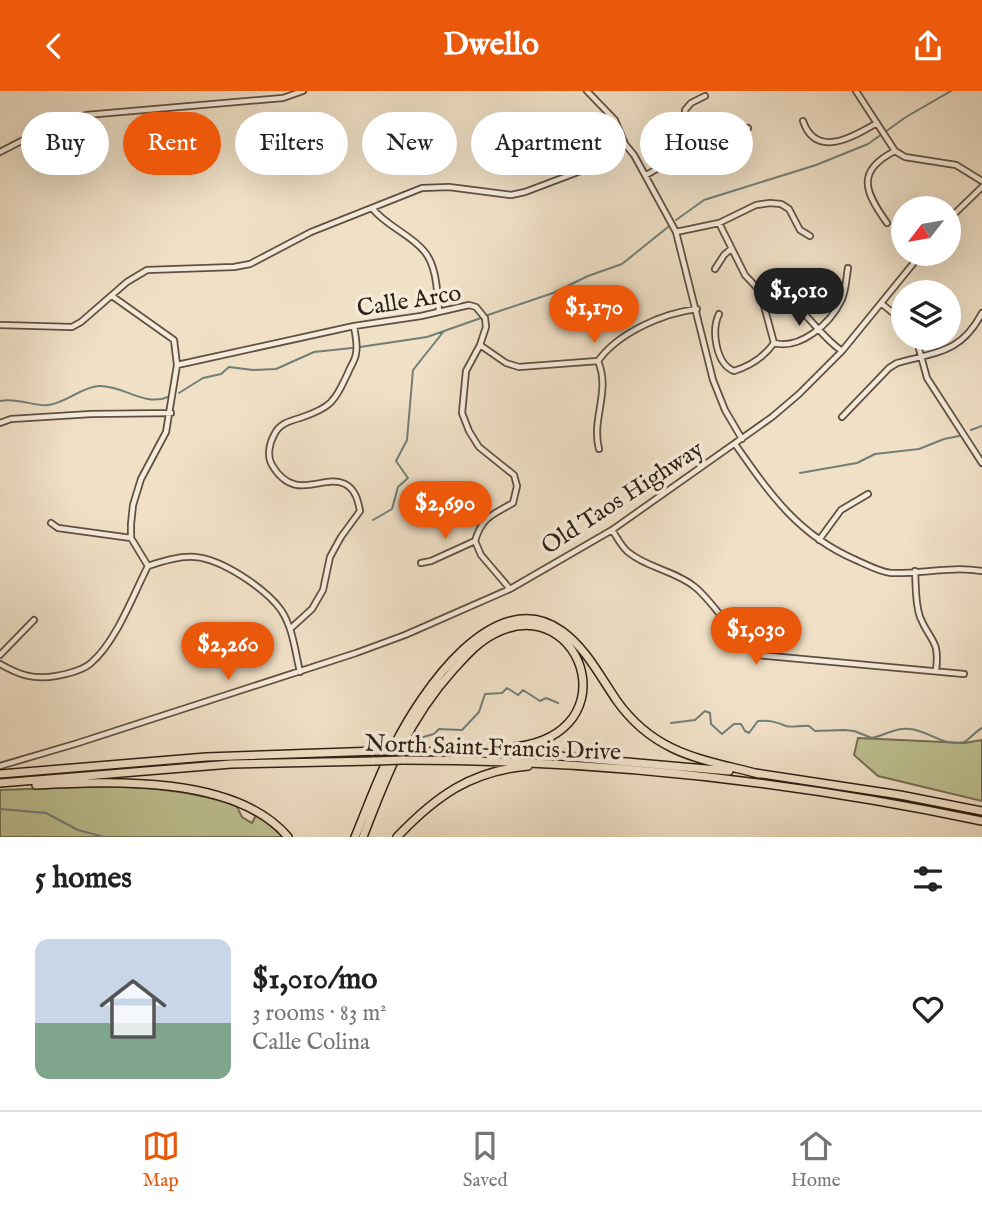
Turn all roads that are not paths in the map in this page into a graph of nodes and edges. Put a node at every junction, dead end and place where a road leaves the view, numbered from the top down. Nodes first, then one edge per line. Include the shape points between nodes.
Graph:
1 (303, 91) edge
2 (587, 91) edge
3 (856, 91) edge
4 (705, 96) dead end
5 (607, 112) edge
6 (685, 112) edge
7 (803, 121) dead end
8 (878, 125) junction
9 (626, 145) edge
10 (895, 151) junction
11 (0, 152) edge
12 (640, 165) edge
13 (570, 175) edge
14 (646, 175) edge
15 (982, 181) edge
16 (982, 187) edge
17 (372, 208) junction
18 (961, 208) edge
19 (719, 223) junction
20 (887, 223) dead end
21 (676, 232) junction
22 (810, 236) dead end
23 (731, 249) junction
24 (912, 266) edge
25 (848, 268) dead end
26 (715, 269) dead end
27 (760, 291) junction
28 (112, 296) junction
29 (882, 304) junction
30 (697, 309) junction
31 (439, 311) junction
32 (891, 311) edge
33 (982, 313) edge
34 (719, 314) dead end
35 (0, 325) edge
36 (354, 326) junction
37 (817, 329) junction
38 (774, 343) junction
39 (480, 345) junction
40 (919, 350) edge
41 (842, 351) junction
42 (921, 356) junction
43 (598, 362) junction
44 (177, 365) junction
45 (171, 413) junction
46 (842, 417) dead end
47 (0, 423) edge
48 (742, 439) junction
49 (735, 444) junction
50 (599, 449) dead end
51 (982, 463) edge
52 (868, 494) dead end
53 (51, 523) dead end
54 (612, 530) junction
55 (131, 538) junction
56 (819, 540) junction
57 (475, 541) junction
58 (421, 563) dead end
59 (148, 566) junction
60 (915, 571) junction
61 (982, 571) edge
62 (510, 589) junction
63 (34, 620) dead end
64 (290, 629) junction
65 (0, 655) edge
66 (0, 664) edge
67 (936, 670) junction
68 (300, 672) junction
69 (964, 674) dead end
70 (460, 752) junction
71 (553, 764) junction
72 (0, 766) edge
73 (0, 774) edge
74 (760, 774) junction
75 (0, 785) edge
76 (982, 811) edge
77 (982, 821) edge
78 (288, 837) edge
79 (355, 837) edge
80 (363, 837) edge
81 (397, 837) edge

1 - 11 street via 283,98 86,115
2 - 5 street
3 - 8 street
4 - 6 street
7 - 8 street via 806,130 821,142 835,143
8 - 10 street
9 - 12 street
10 - 15 street via 905,157 956,165
10 - 20 street via 878,159 866,177 870,197
13 - 17 street via 511,195 422,188
14 - 21 street
16 - 18 street
17 - 28 street via 311,232 250,264 146,269
17 - 31 street via 424,251 435,279
19 - 21 street
19 - 22 street via 756,205 781,204
19 - 23 street
21 - 30 street
23 - 26 street
23 - 27 street
24 - 29 street, Old Taos Highway
25 - 37 street via 842,300
27 - 37 street via 798,307
27 - 38 street
28 - 35 street via 72,327
28 - 44 street via 174,340
29 - 32 street
29 - 41 street, Old Taos Highway
30 - 43 street via 637,329 605,351
30 - 48 street via 713,380
31 - 36 street, Calle Arco
31 - 39 street, Calle Arco via 469,305 480,309 486,327
33 - 42 street via 966,339
34 - 38 street via 716,331 726,368 743,368
36 - 44 street, Calle Arco
36 - 64 street via 356,354 335,401 323,410 285,422 270,446 269,460 290,483 346,484 358,499 360,511 330,557 323,590 312,609
37 - 38 street via 794,344
37 - 41 street
39 - 43 street via 519,367
39 - 57 street, Calle Arco via 466,371 463,413 479,447 514,475 517,486 513,503 485,519
40 - 42 street
41 - 48 street, Old Taos Highway via 799,394
42 - 46 street via 890,368
42 - 51 street via 933,389
43 - 50 street via 604,388 597,426
44 - 45 street
45 - 47 street via 91,414
45 - 55 street via 141,479 133,505
48 - 49 street, Old Taos Highway
49 - 54 street, Old Taos Highway
49 - 56 street via 775,500
52 - 56 street via 841,510
53 - 55 street via 58,528
54 - 62 street, Old Taos Highway
54 - 67 street via 636,558 697,588 758,655
55 - 59 street
56 - 60 street via 888,573
57 - 58 street
57 - 62 street
59 - 64 street via 194,557 218,563 268,596
59 - 66 street via 108,643 90,664 38,679
60 - 61 street
60 - 67 street via 920,618 938,654
62 - 68 street, Old Taos Highway via 405,635
63 - 65 street
64 - 68 street
67 - 69 street
68 - 72 street, Old Taos Highway
70 - 73 highway, North Saint Francis Drive, bridge via 219,756
70 - 74 highway, North Saint Francis Drive via 610,759
70 - 80 highway via 534,744 566,727 577,712 584,688 579,662 567,643 550,631 523,625 492,635 469,653 407,734
71 - 75 highway, North Saint Francis Drive, bridge via 403,760 231,764
71 - 77 highway, North Saint Francis Drive via 748,781
71 - 81 highway via 506,769 466,782 428,807
74 - 76 highway, North Saint Francis Drive
74 - 79 highway via 691,756 654,739 628,715 563,631 536,620 509,620 468,646 426,694 395,744
75 - 78 highway via 104,783 179,789 248,806

